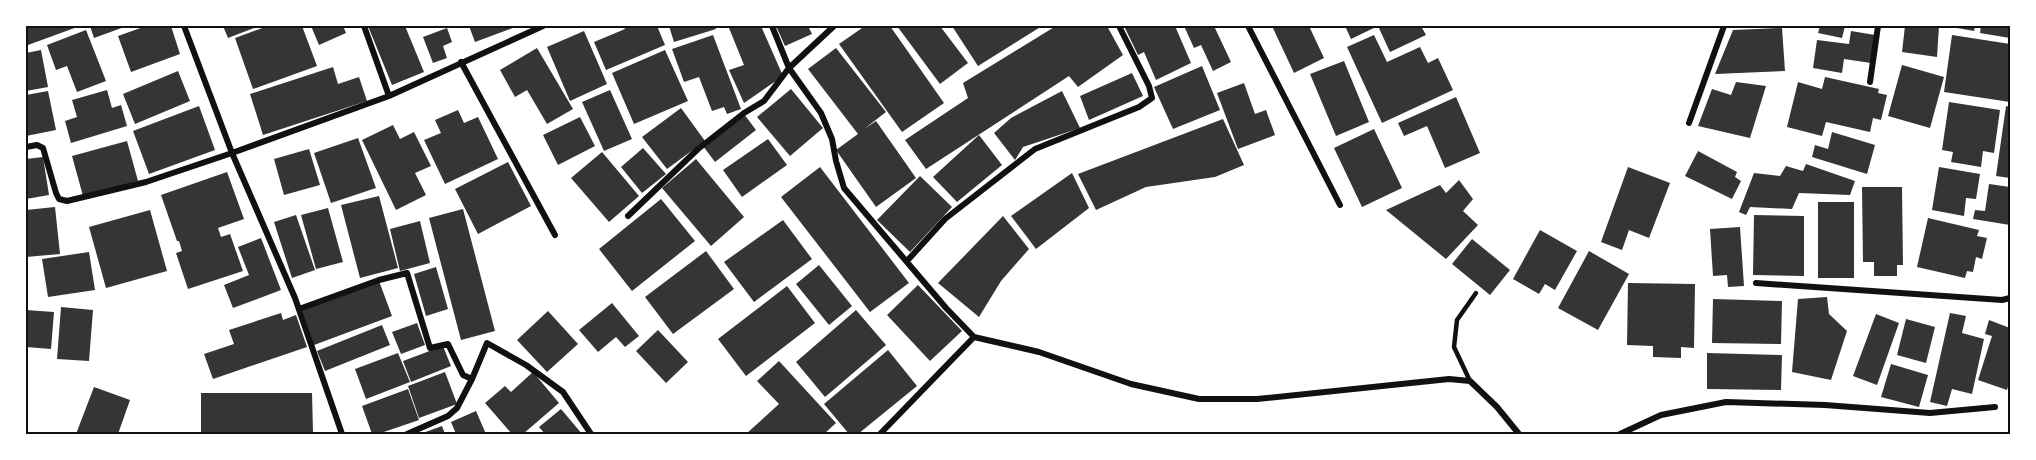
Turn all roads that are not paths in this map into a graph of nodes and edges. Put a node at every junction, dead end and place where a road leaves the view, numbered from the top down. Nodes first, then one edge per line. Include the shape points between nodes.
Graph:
1 (184, 26) edge
2 (364, 26) edge
3 (543, 26) edge
4 (772, 26) edge
5 (834, 26) edge
6 (1119, 26) edge
7 (1248, 26) edge
8 (1724, 26) edge
9 (1878, 26) edge
10 (461, 62) junction
11 (789, 68) junction
12 (1870, 82) dead end
13 (389, 96) junction
14 (1689, 123) dead end
15 (26, 147) edge
16 (232, 153) junction
17 (1340, 205) dead end
18 (628, 216) dead end
19 (555, 236) dead end
20 (907, 261) junction
21 (1756, 283) dead end
22 (1476, 293) dead end
23 (2010, 298) edge
24 (299, 309) junction
25 (974, 337) junction
26 (472, 379) junction
27 (1470, 381) junction
28 (1995, 407) dead end
29 (342, 435) edge
30 (407, 435) edge
31 (591, 435) edge
32 (880, 435) edge
33 (1519, 435) edge
34 (1620, 435) edge

1 - 16 street
2 - 13 street
3 - 10 street
4 - 11 street
5 - 11 street
6 - 20 street via 1152,98 1035,149 945,219
7 - 17 street
8 - 14 street
9 - 12 street
10 - 13 street
10 - 19 street
11 - 18 street via 764,101 698,149
11 - 20 street via 821,113 844,188
13 - 16 street
15 - 16 street via 43,148 56,194 67,201 146,182
16 - 24 street
20 - 25 street
21 - 23 street
22 - 27 lane via 1457,320 1454,347
24 - 26 street via 407,273 430,348 448,344 463,375
24 - 29 street
25 - 27 street via 1040,352 1131,384 1199,399 1257,399 1449,379
25 - 32 street
26 - 30 street via 457,408 448,416
26 - 31 street via 488,343 563,392
27 - 33 street
28 - 34 street via 1930,413 1726,402 1661,415

